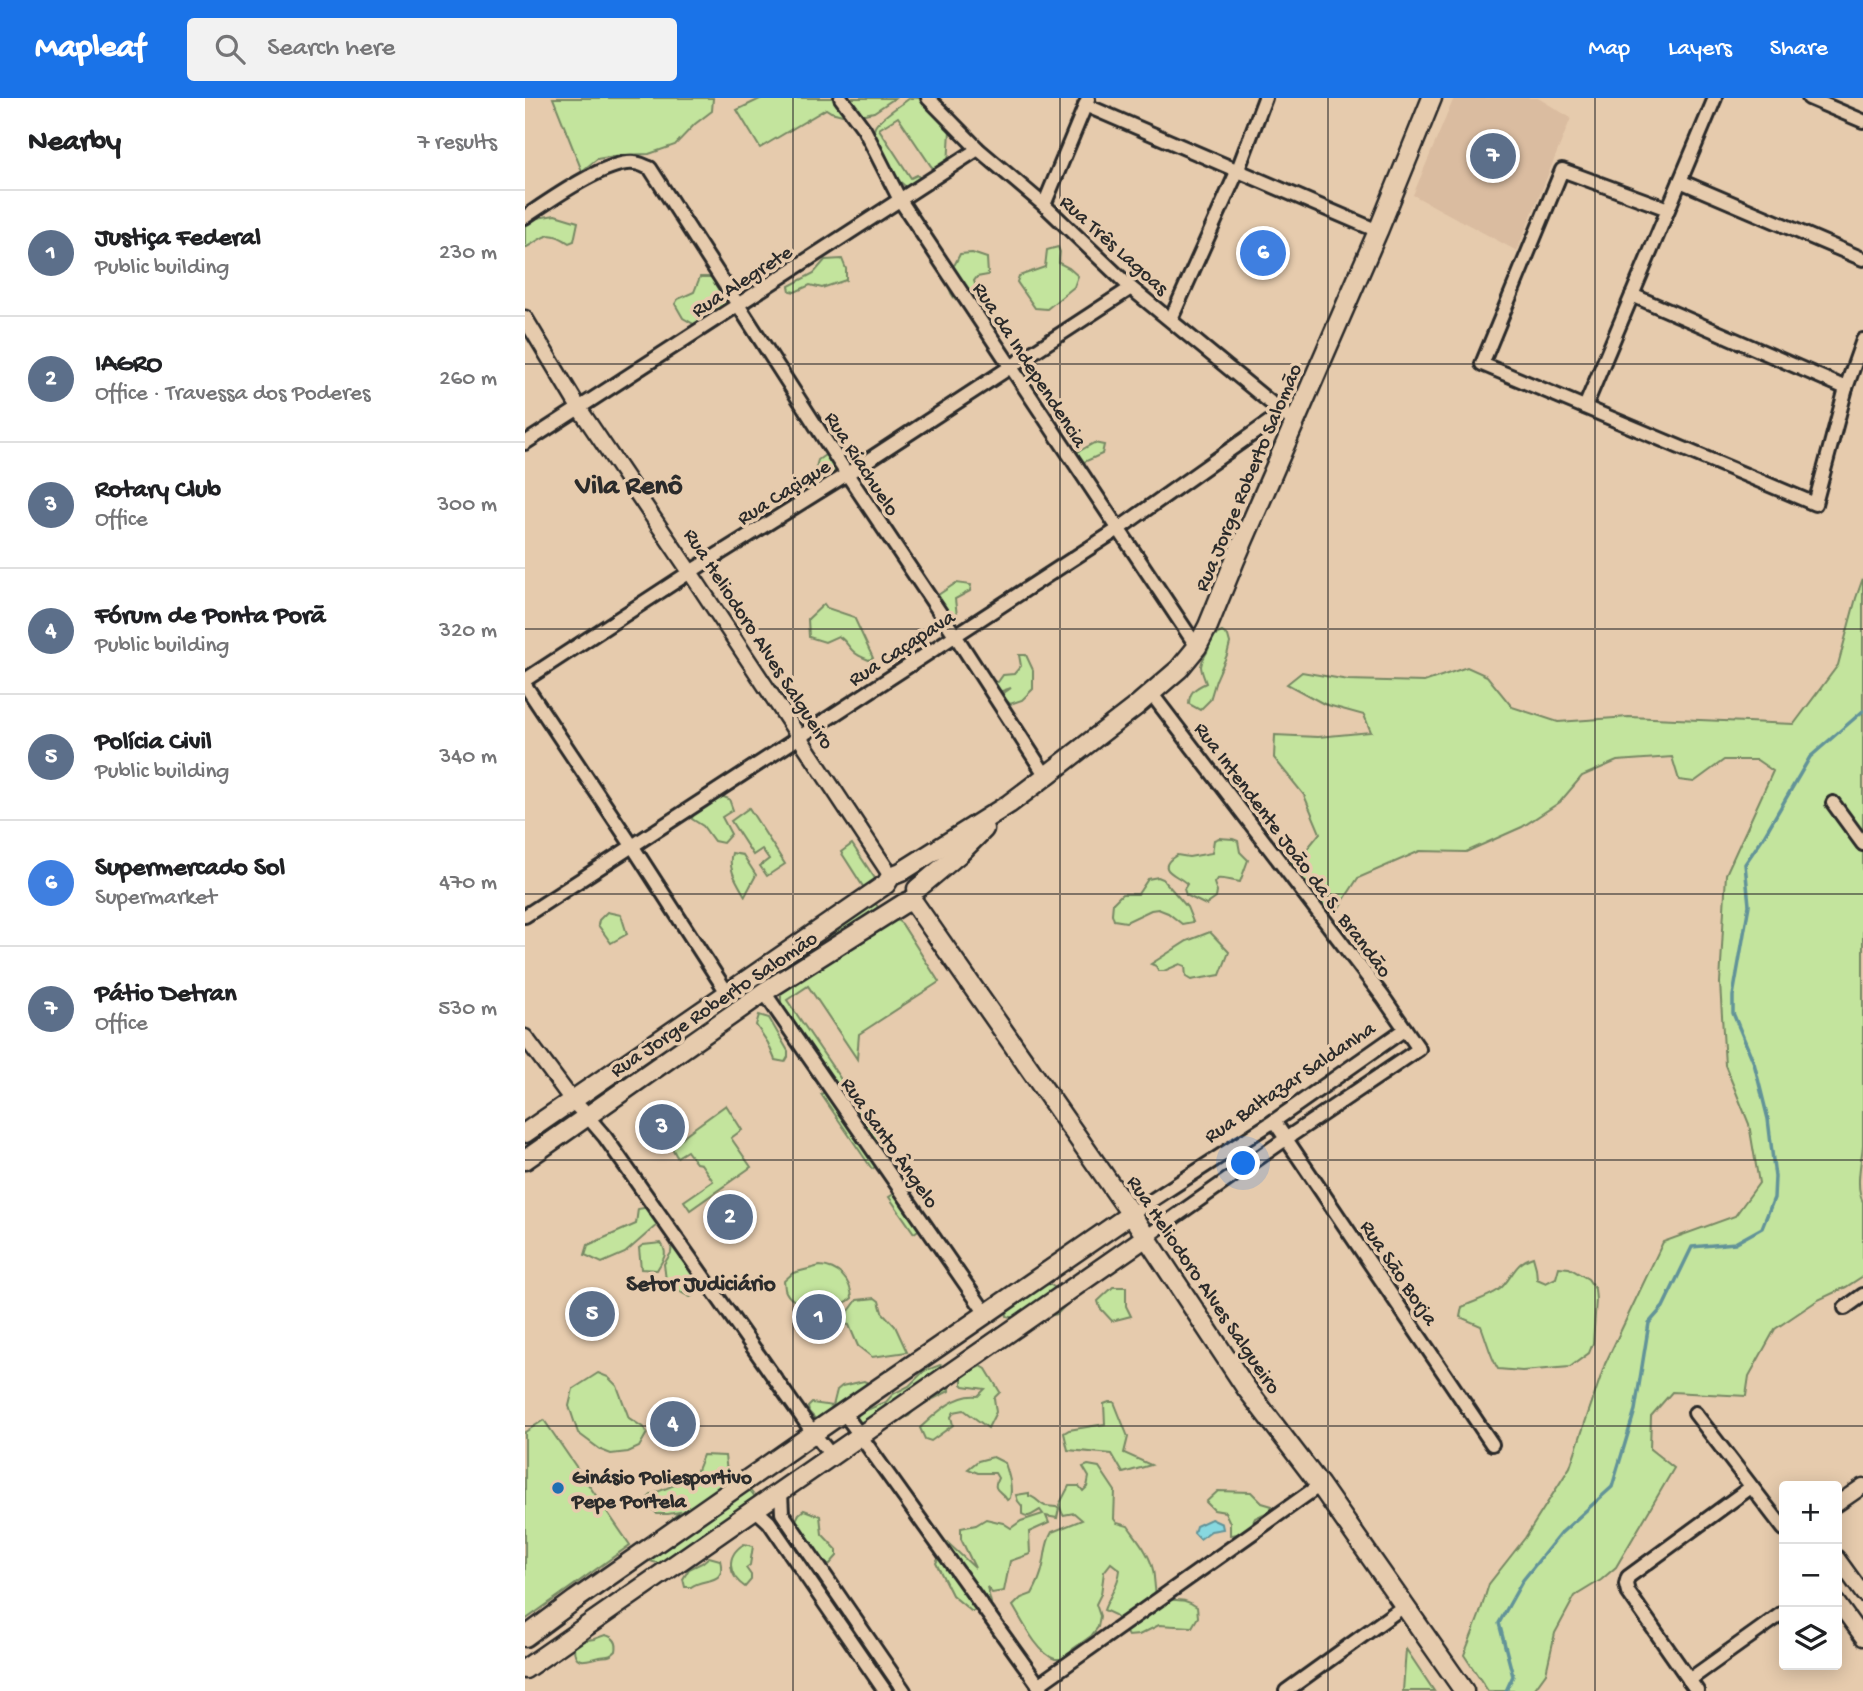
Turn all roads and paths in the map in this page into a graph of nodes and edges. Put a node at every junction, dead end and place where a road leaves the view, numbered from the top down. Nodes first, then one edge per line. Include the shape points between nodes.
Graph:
1 (841, 98) edge
2 (929, 98) edge
3 (1265, 98) edge
4 (1432, 98) edge
5 (1715, 98) edge
6 (1808, 98) edge
7 (1087, 102) edge
8 (1863, 121) edge
9 (978, 149) junction
10 (1237, 172) junction
11 (1680, 181) junction
12 (901, 200) junction
13 (1044, 205) junction
14 (1668, 209) junction
15 (525, 217) edge
16 (1378, 231) junction
17 (1863, 258) edge
18 (1131, 288) junction
19 (1632, 295) junction
20 (737, 305) junction
21 (525, 318) edge
22 (1171, 319) junction
23 (1863, 340) edge
24 (1010, 367) junction
25 (1846, 388) junction
26 (1585, 407) junction
27 (579, 408) junction
28 (1288, 417) junction
29 (525, 443) edge
30 (847, 474) junction
31 (1117, 530) junction
32 (690, 572) junction
33 (955, 635) junction
34 (1196, 647) junction
35 (525, 683) edge
36 (1151, 693) junction
37 (798, 738) junction
38 (1046, 776) junction
39 (1833, 803) dead end
40 (1009, 804) junction
41 (1863, 844) edge
42 (633, 846) junction
43 (893, 878) junction
44 (911, 898) junction
45 (525, 916) edge
46 (764, 992) junction
47 (728, 994) junction
48 (1405, 1029) junction
49 (525, 1037) edge
50 (572, 1100) junction
51 (587, 1116) junction
52 (1274, 1121) junction
53 (525, 1133) edge
54 (1287, 1138) junction
55 (525, 1160) edge
56 (1131, 1214) junction
57 (1146, 1237) junction
58 (1863, 1295) edge
59 (1845, 1308) dead end
60 (987, 1315) junction
61 (844, 1413) junction
62 (1695, 1413) dead end
63 (814, 1434) junction
64 (862, 1437) junction
65 (1492, 1444) dead end
66 (832, 1456) junction
67 (1319, 1485) junction
68 (1863, 1486) edge
69 (1751, 1488) junction
70 (781, 1493) junction
71 (1842, 1501) edge
72 (756, 1510) junction
73 (1779, 1523) edge
74 (1842, 1565) edge
75 (1863, 1594) edge
76 (580, 1596) junction
77 (1404, 1606) junction
78 (1841, 1607) edge
79 (1779, 1616) edge
80 (593, 1622) junction
81 (525, 1637) edge
82 (1863, 1638) edge
83 (883, 1662) junction
84 (525, 1669) edge
85 (871, 1671) junction
86 (1692, 1685) edge
87 (1041, 1688) edge
88 (885, 1691) edge
89 (904, 1691) edge
90 (1286, 1691) edge
91 (1464, 1691) edge
92 (1678, 1691) edge

1 - 12 street, Rua da Independencia
2 - 9 street, Rua Três Lagoas
3 - 10 street
4 - 16 main road, Rua Jorge Roberto Salomão
5 - 11 street
6 - 8 street
7 - 10 street
7 - 13 street
9 - 12 street, Rua Alegrete
9 - 13 street, Rua Três Lagoas
10 - 16 street
10 - 22 street
11 - 14 street
11 - 17 street
12 - 20 street, Rua Alegrete
12 - 24 street, Rua da Independencia
13 - 18 street, Rua Três Lagoas
14 - 19 street
14 - 26 street via 1562,170 1482,364
15 - 20 street, Rua Riachuelo via 611,167 634,163 650,168
16 - 28 main road, Rua Jorge Roberto Salomão
18 - 22 street, Rua Três Lagoas
18 - 24 street, Rua Caçique
19 - 25 street
19 - 26 street
20 - 27 street, Rua Alegrete
20 - 30 street, Rua Riachuelo
21 - 27 street, Rua Heliodoro Alves Salgueiro
22 - 28 street, Rua Três Lagoas
23 - 25 street
24 - 30 street, Rua Caçique
24 - 31 street, Rua da Independencia
25 - 26 street via 1815,504
27 - 29 street, Rua Alegrete
27 - 32 street, Rua Heliodoro Alves Salgueiro
28 - 31 street, Rua Caçapava
28 - 34 main road, Rua Jorge Roberto Salomão via 1235,560
30 - 32 street, Rua Caçique
30 - 33 street, Rua Riachuelo
31 - 33 street, Rua Caçapava
31 - 34 street, Rua da Independencia
32 - 35 street, Rua Caçique
32 - 37 street, Rua Heliodoro Alves Salgueiro
33 - 37 street, Rua Caçapava
33 - 38 street, Rua Riachuelo
34 - 36 main road, Rua Jorge Roberto Salomão
35 - 42 street
36 - 38 main road, Rua Jorge Roberto Salomão
36 - 48 street, Rua Intendente João da S. Brandão
37 - 42 street, Rua Caçapava
37 - 43 street, Rua Heliodoro Alves Salgueiro
38 - 40 main road, Rua Jorge Roberto Salomão
39 - 41 street
40 - 43 main road, Rua Jorge Roberto Salomão
40 - 44 main road, Rua Jorge Roberto Salomão
42 - 45 street, Rua Caçapava
42 - 47 street
43 - 44 main road via 912,877 916,882
43 - 44 main road via 887,896 892,901
43 - 47 main road, Rua Jorge Roberto Salomão
44 - 46 main road, Rua Jorge Roberto Salomão
44 - 56 main road, Rua Heliodoro Alves Salgueiro
46 - 51 main road, Rua Jorge Roberto Salomão
46 - 60 street, Rua Santo Ângelo
47 - 50 main road, Rua Jorge Roberto Salomão
48 - 52 street, Rua Baltazar Saldanha
48 - 54 street, Rua Baltazar Saldanha via 1419,1049
49 - 50 street
50 - 51 street
50 - 53 main road, Rua Jorge Roberto Salomão
51 - 55 main road, Rua Jorge Roberto Salomão
51 - 63 street
52 - 54 street, Rua São Borja
52 - 56 street, Rua Baltazar Saldanha
54 - 57 street, Rua Baltazar Saldanha
54 - 65 street, Rua São Borja
56 - 57 main road, Rua Heliodoro Alves Salgueiro
56 - 60 main road, Rua Baltazar Saldanha
57 - 64 main road, Rua Baltazar Saldanha
57 - 67 main road, Rua Heliodoro Alves Salgueiro via 1246,1388
58 - 59 street
60 - 61 main road, Rua Baltazar Saldanha
61 - 63 main road, Rua Baltazar Saldanha
61 - 64 street
62 - 69 street
63 - 66 street
63 - 76 main road, Rua Baltazar Saldanha
64 - 66 main road, Rua Baltazar Saldanha
64 - 87 street
66 - 70 main road, Rua Baltazar Saldanha
67 - 77 main road, Rua Heliodoro Alves Salgueiro
67 - 87 street
68 - 71 street
69 - 73 street
69 - 86 street via 1628,1577 1628,1592
70 - 72 main road, Rua Baltazar Saldanha
70 - 83 street via 782,1513
72 - 80 main road, Rua Baltazar Saldanha
72 - 85 street via 769,1522
74 - 75 street
76 - 80 main road
76 - 81 main road, Rua Baltazar Saldanha
77 - 90 street
77 - 91 main road, Rua Heliodoro Alves Salgueiro
78 - 82 street
79 - 86 street
80 - 84 main road, Rua Baltazar Saldanha
83 - 85 street
83 - 89 street
85 - 88 street
86 - 92 street

